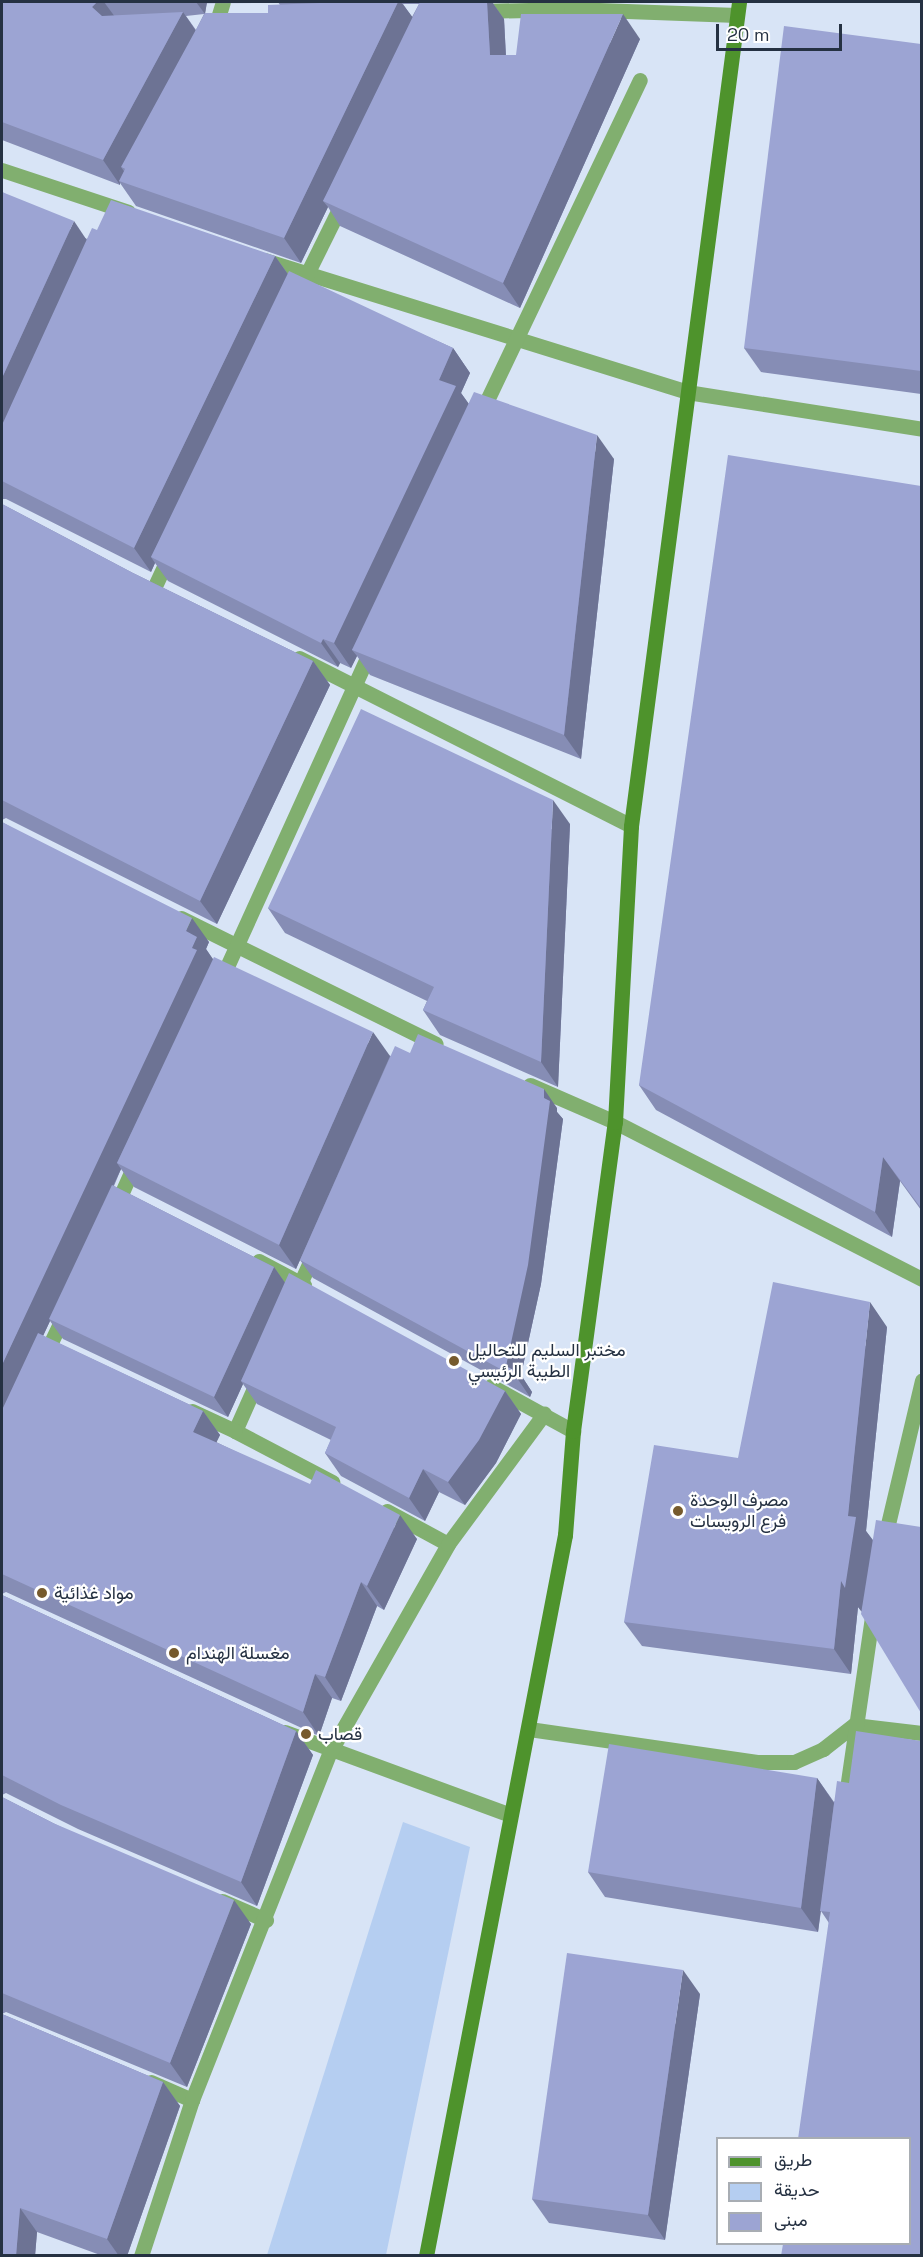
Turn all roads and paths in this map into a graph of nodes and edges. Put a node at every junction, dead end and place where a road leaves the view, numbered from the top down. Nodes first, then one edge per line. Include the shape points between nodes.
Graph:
1 (223, 2) edge
2 (738, 8) edge
3 (466, 12) edge
4 (225, 22) junction
5 (197, 24) edge
6 (208, 43) edge
7 (640, 80) dead end
8 (2, 170) edge
9 (351, 185) edge
10 (140, 216) edge
11 (251, 255) edge
12 (306, 275) junction
13 (296, 296) edge
14 (516, 339) junction
15 (687, 393) junction
16 (921, 429) edge
17 (472, 434) edge
18 (178, 538) edge
19 (154, 588) edge
20 (378, 633) edge
21 (280, 649) edge
22 (354, 684) junction
23 (631, 826) junction
24 (166, 910) edge
25 (237, 946) junction
26 (212, 999) edge
27 (454, 1052) edge
28 (518, 1080) edge
29 (615, 1122) junction
30 (142, 1149) edge
31 (108, 1222) edge
32 (320, 1240) edge
33 (248, 1256) edge
34 (921, 1279) edge
35 (301, 1283) junction
36 (74, 1293) edge
37 (321, 1294) edge
38 (287, 1315) edge
39 (268, 1357) edge
40 (36, 1375) edge
41 (473, 1376) edge
42 (921, 1380) edge
43 (174, 1402) edge
44 (544, 1414) junction
45 (235, 1431) junction
46 (573, 1431) junction
47 (347, 1490) edge
48 (377, 1506) edge
49 (885, 1532) junction
50 (903, 1535) edge
51 (448, 1544) junction
52 (881, 1554) edge
53 (876, 1588) edge
54 (268, 1725) edge
55 (854, 1725) junction
56 (529, 1729) junction
57 (921, 1733) edge
58 (330, 1752) junction
59 (510, 1815) junction
60 (843, 1816) edge
61 (202, 1893) edge
62 (266, 1920) junction
63 (139, 2078) edge
64 (192, 2100) junction
65 (141, 2256) edge
66 (426, 2256) edge

1 - 4 street
2 - 3 street
2 - 15 street via 734,64
4 - 5 street
4 - 6 street
7 - 14 street
8 - 10 street
9 - 12 street
11 - 12 street
12 - 13 street
12 - 14 street
14 - 15 street
14 - 17 street
15 - 16 street
15 - 23 street
18 - 19 street
20 - 22 street
21 - 22 street
22 - 23 street
22 - 25 street
23 - 29 street
24 - 25 street
25 - 26 street
25 - 27 street via 408,1039
28 - 29 street
29 - 34 street
29 - 46 street
30 - 31 street via 127,1194
32 - 35 street
33 - 35 street
35 - 37 street
35 - 38 street
36 - 40 street via 55,1347
39 - 45 street
41 - 44 street
42 - 49 street
43 - 45 street
44 - 46 street
44 - 51 street
45 - 47 street
46 - 56 street via 565,1535
48 - 51 street
49 - 50 street
49 - 52 street
51 - 58 street
53 - 55 street
54 - 58 street
55 - 56 street via 823,1749 794,1762 759,1762
55 - 57 street
55 - 60 street
56 - 59 street
58 - 59 street
58 - 62 street
59 - 66 street
61 - 62 street
62 - 64 street
63 - 64 street
64 - 65 street

